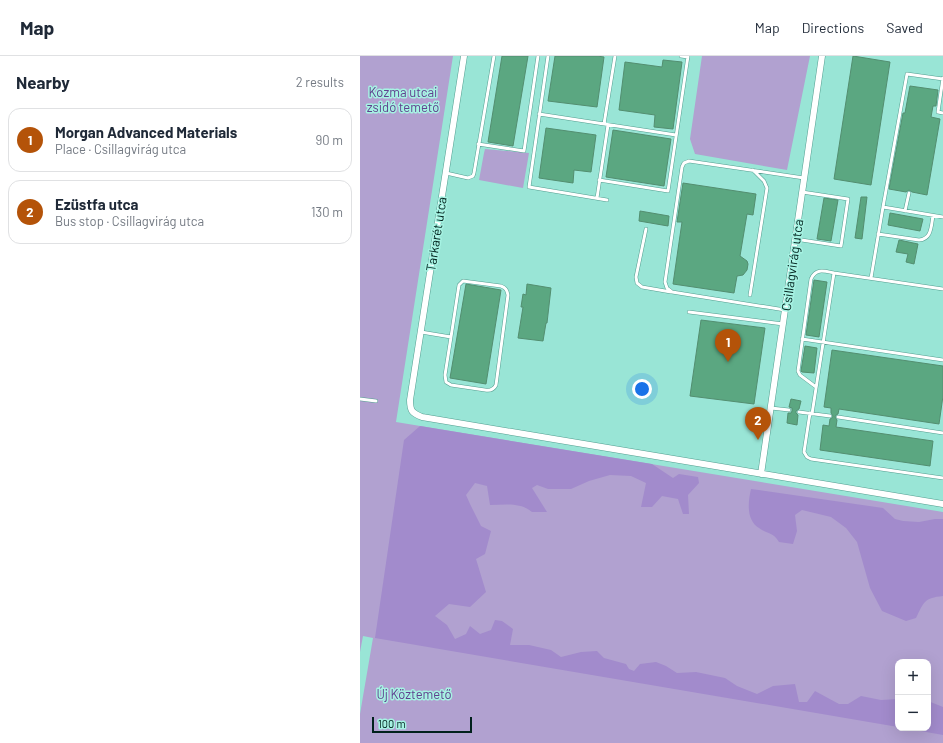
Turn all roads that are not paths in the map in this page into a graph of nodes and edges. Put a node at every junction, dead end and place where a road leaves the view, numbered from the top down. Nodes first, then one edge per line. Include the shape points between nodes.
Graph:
1 (464, 56) edge
2 (494, 56) edge
3 (538, 56) edge
4 (548, 56) edge
5 (615, 56) edge
6 (681, 56) edge
7 (688, 56) edge
8 (822, 56) edge
9 (943, 79) edge
10 (943, 113) edge
11 (540, 114) junction
12 (606, 124) junction
13 (676, 136) junction
14 (478, 144) junction
15 (754, 170) junction
16 (446, 173) junction
17 (804, 178) junction
18 (599, 180) junction
19 (802, 192) junction
20 (909, 193) dead end
21 (597, 198) junction
22 (607, 200) dead end
23 (883, 207) junction
24 (905, 211) junction
25 (933, 216) junction
26 (943, 217) edge
27 (646, 229) dead end
28 (878, 234) junction
29 (795, 239) junction
30 (834, 272) junction
31 (871, 278) junction
32 (943, 289) edge
33 (672, 292) junction
34 (750, 295) dead end
35 (785, 310) junction
36 (689, 312) dead end
37 (783, 324) junction
38 (421, 332) junction
39 (451, 337) junction
40 (802, 338) junction
41 (823, 342) junction
42 (943, 360) edge
43 (816, 387) junction
44 (360, 399) edge
45 (376, 401) dead end
46 (771, 408) junction
47 (789, 410) dead end
48 (799, 412) dead end
49 (811, 414) junction
50 (830, 416) dead end
51 (838, 418) dead end
52 (943, 433) edge
53 (761, 474) junction
54 (943, 478) edge
55 (943, 504) edge

1 - 16 street, Tarkarét utca
2 - 14 lane
3 - 14 lane via 524,151
4 - 11 lane
5 - 12 lane
6 - 7 lane
7 - 13 lane
8 - 17 street, Csillagvirág utca
9 - 10 lane via 938,112
9 - 23 lane via 908,74
11 - 12 lane
11 - 21 lane via 529,187
12 - 13 lane
12 - 18 lane
13 - 18 lane via 668,191
14 - 16 lane via 473,176 468,178
15 - 17 lane
15 - 33 lane via 689,161 683,165 665,282
15 - 34 lane via 767,188
16 - 38 street, Tarkarét utca
17 - 19 street, Csillagvirág utca
18 - 21 lane
19 - 29 street, Csillagvirág utca
19 - 29 lane via 848,199 841,246
20 - 24 lane
21 - 22 lane
23 - 24 lane
23 - 28 lane
24 - 25 lane
25 - 26 lane
25 - 28 lane via 930,232 924,240
27 - 33 lane via 637,283 642,288
28 - 31 lane
29 - 35 street, Csillagvirág utca
30 - 31 lane
30 - 40 lane via 819,271 813,274
30 - 41 lane
31 - 32 lane
33 - 35 lane
35 - 37 street, Csillagvirág utca
36 - 37 lane
37 - 46 street, Csillagvirág utca
38 - 39 lane
38 - 53 street, Tarkarét utca via 410,400 412,412 417,415
39 - 39 lane via 461,282 465,280 505,288 508,295 496,385 493,389 485,390 446,382
40 - 41 lane
40 - 43 lane via 798,371
41 - 42 lane
41 - 43 lane
43 - 49 lane
44 - 45 lane
46 - 47 lane
46 - 53 street, Csillagvirág utca
48 - 49 lane
49 - 50 lane
49 - 54 lane via 804,452 811,459
51 - 52 lane
53 - 55 street

